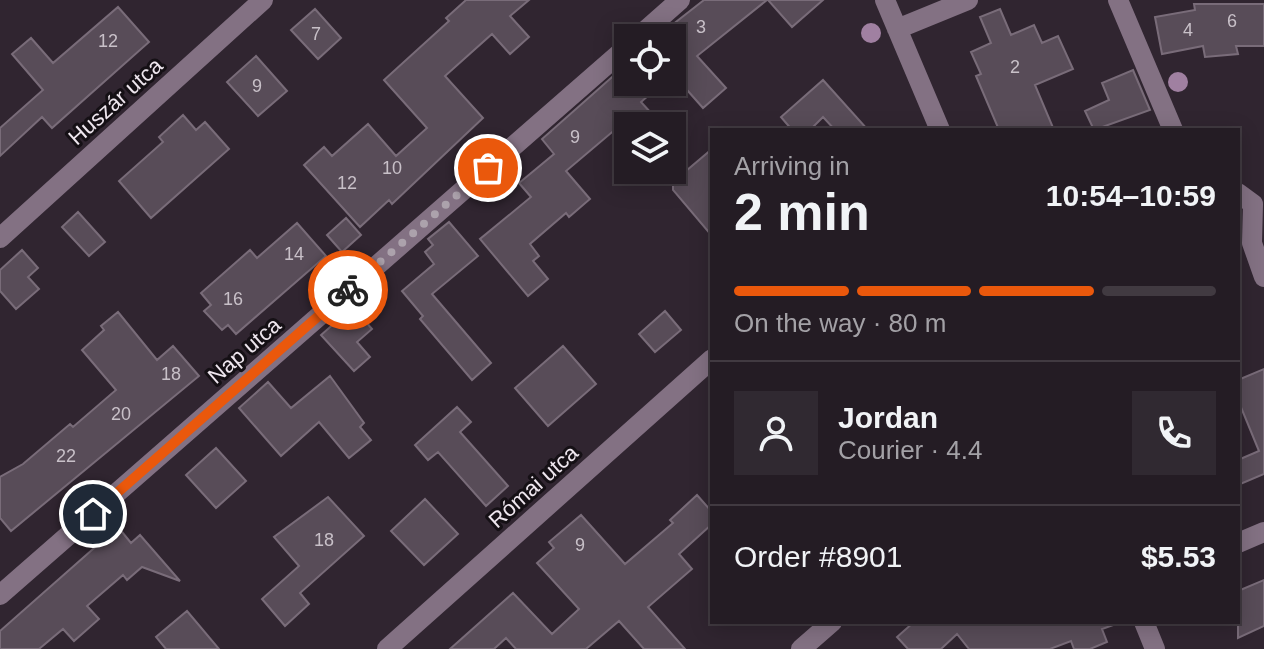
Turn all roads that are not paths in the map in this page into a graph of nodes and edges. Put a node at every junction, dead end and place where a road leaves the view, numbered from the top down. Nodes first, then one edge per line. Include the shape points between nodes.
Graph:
1 (263, 0) edge
2 (680, 0) edge
3 (885, 0) edge
4 (968, 0) edge
5 (1118, 0) edge
6 (653, 24) edge
7 (897, 29) junction
8 (614, 58) edge
9 (939, 128) edge
10 (1172, 128) edge
11 (1240, 194) edge
12 (0, 238) edge
13 (1264, 277) edge
14 (710, 361) edge
15 (1264, 532) edge
16 (1240, 542) edge
17 (0, 595) edge
18 (830, 624) edge
19 (1145, 624) edge
20 (387, 649) edge
21 (801, 649) edge
22 (1155, 649) edge

1 - 12 street, Huszár utca
2 - 6 street
3 - 7 street
4 - 7 street
5 - 10 street
7 - 9 street
8 - 17 street, Nap utca
11 - 13 street via 1253,204 1252,243
14 - 20 street, Római utca
15 - 16 street
18 - 21 street
19 - 22 street

